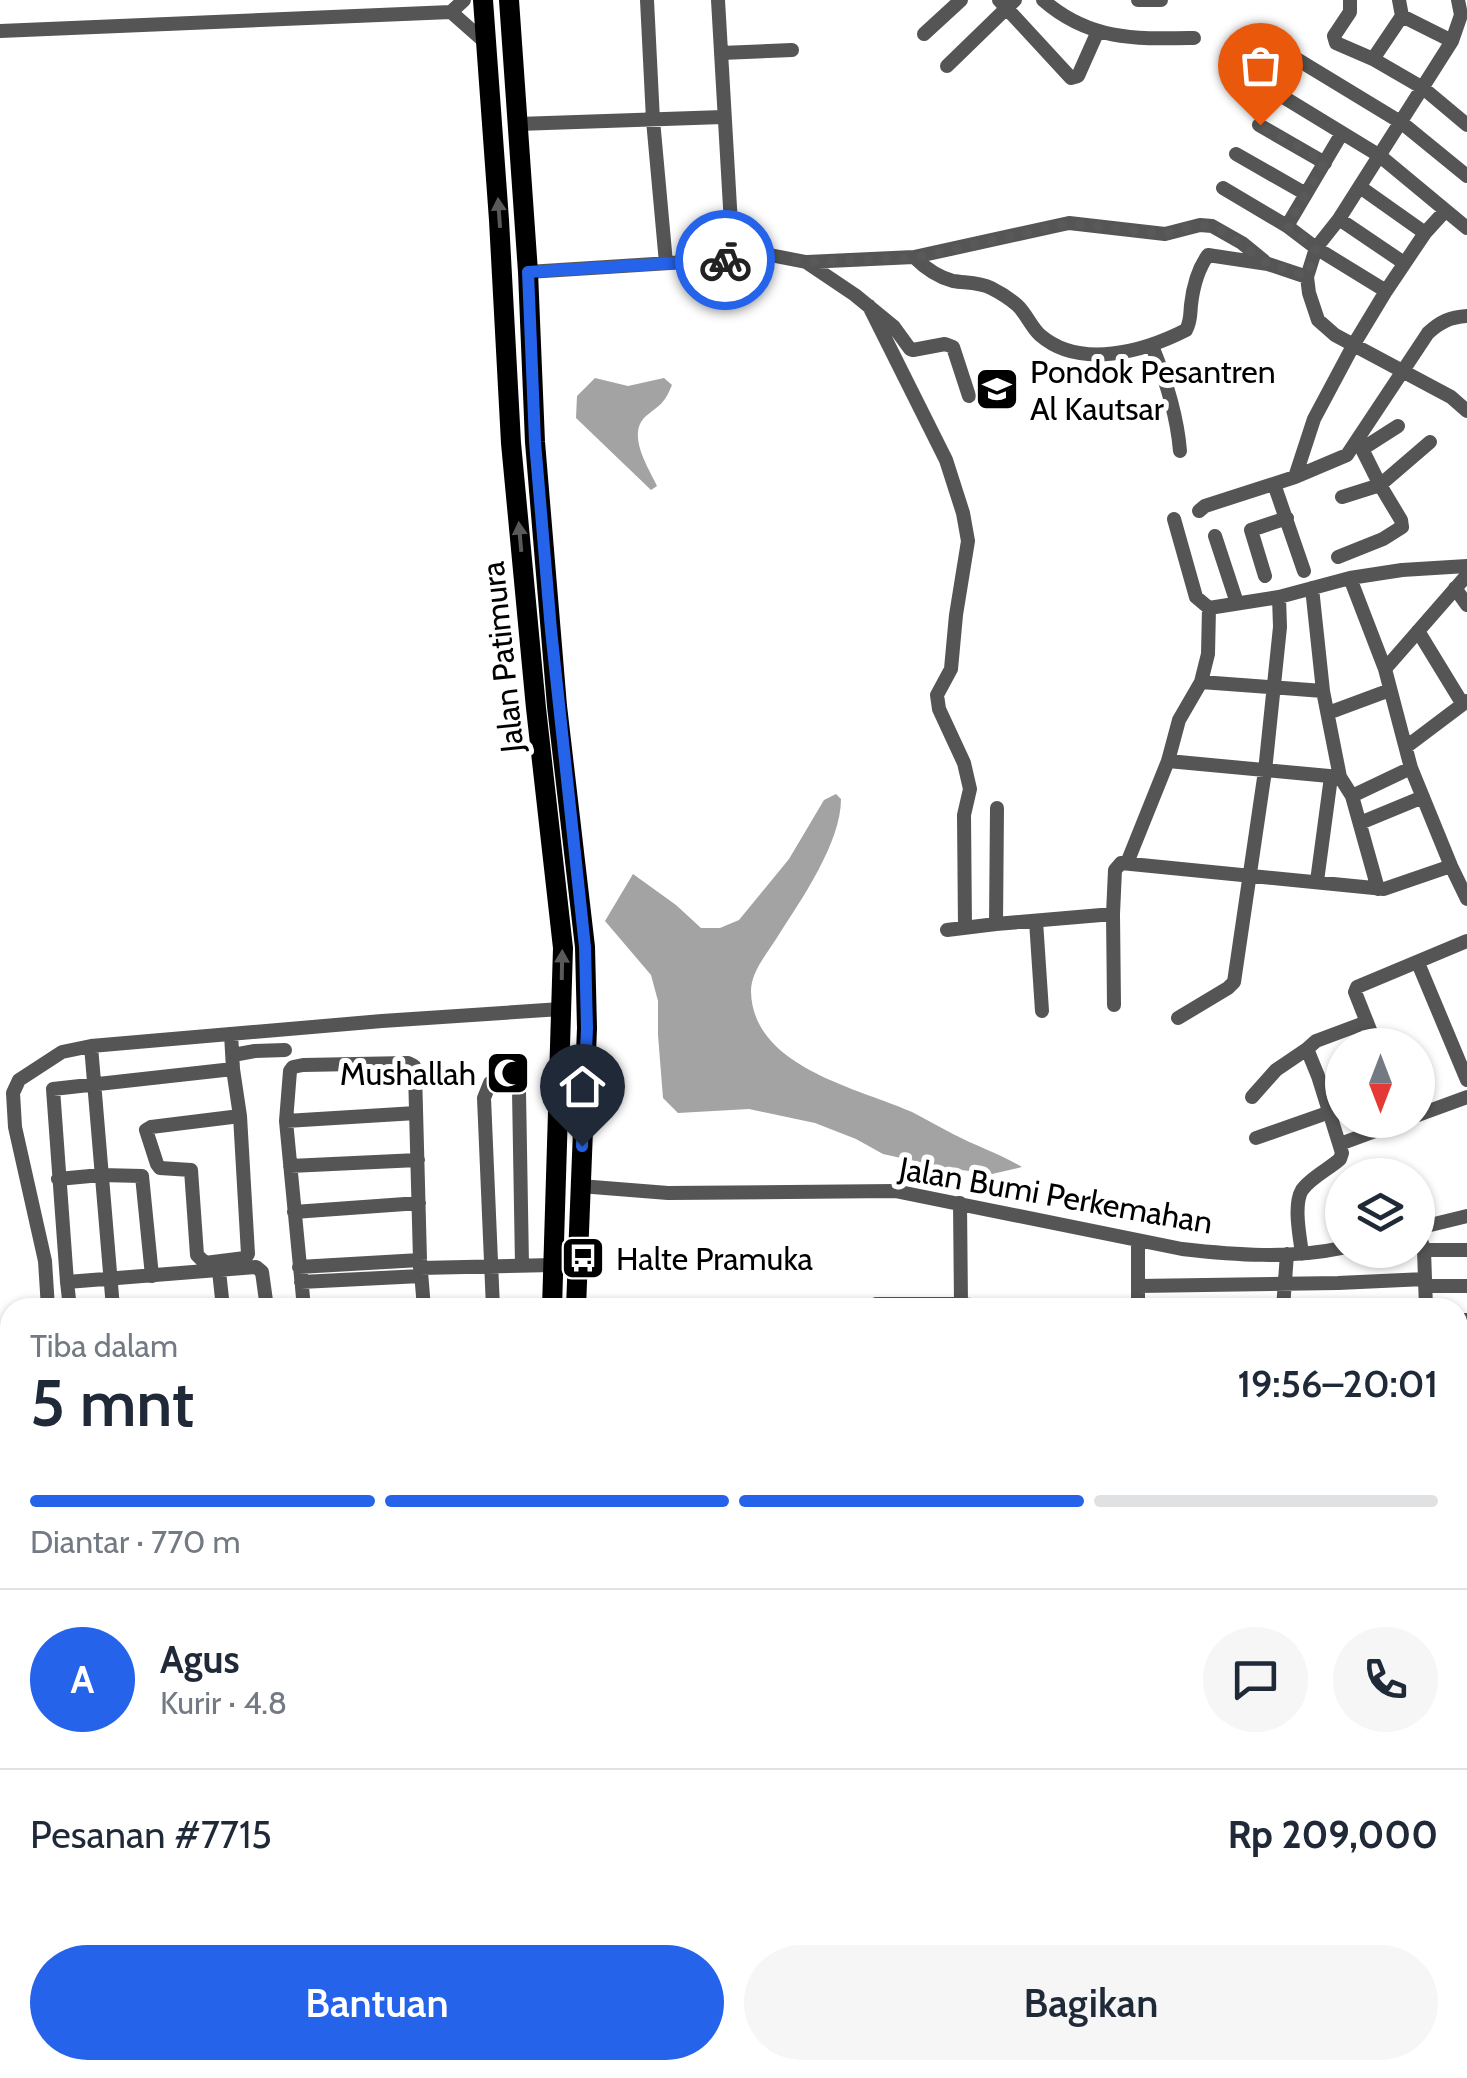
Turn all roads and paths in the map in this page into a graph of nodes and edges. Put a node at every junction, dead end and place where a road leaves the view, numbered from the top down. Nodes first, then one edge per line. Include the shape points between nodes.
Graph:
1 (464, 0) edge
2 (483, 0) edge
3 (509, 0) edge
4 (646, 0) edge
5 (718, 0) edge
6 (962, 0) edge
7 (1043, 0) edge
8 (1138, 0) edge
9 (1161, 0) edge
10 (1350, 0) edge
11 (1007, 2) edge
12 (1401, 8) edge
13 (1462, 9) edge
14 (452, 12) junction
15 (0, 30) edge
16 (1098, 31) junction
17 (924, 34) dead end
18 (1194, 38) dead end
19 (1267, 41) dead end
20 (486, 42) junction
21 (1452, 42) junction
22 (792, 50) dead end
23 (721, 53) junction
24 (1372, 59) junction
25 (947, 66) dead end
26 (1423, 88) junction
27 (1280, 96) dead end
28 (723, 117) junction
29 (653, 120) junction
30 (1402, 123) junction
31 (518, 124) junction
32 (1467, 124) edge
33 (1260, 125) dead end
34 (492, 126) junction
35 (1342, 133) junction
36 (1236, 154) dead end
37 (1380, 156) junction
38 (1325, 162) junction
39 (1467, 176) edge
40 (1223, 188) dead end
41 (1360, 188) junction
42 (1306, 194) junction
43 (1444, 211) junction
44 (1339, 219) junction
45 (1287, 226) junction
46 (1467, 228) edge
47 (1426, 233) junction
48 (1316, 248) junction
49 (914, 258) junction
50 (733, 260) junction
51 (666, 262) junction
52 (806, 262) junction
53 (1404, 263) junction
54 (1268, 264) junction
55 (528, 272) junction
56 (1307, 276) junction
57 (1386, 291) junction
58 (870, 306) junction
59 (1467, 316) edge
60 (1354, 344) junction
61 (1152, 346) junction
62 (1404, 370) junction
63 (969, 396) dead end
64 (1467, 411) edge
65 (1398, 426) dead end
66 (1430, 442) dead end
67 (1359, 445) junction
68 (1180, 451) dead end
69 (1295, 477) junction
70 (1274, 484) junction
71 (1380, 485) junction
72 (1342, 497) dead end
73 (1199, 510) dead end
74 (1286, 518) junction
75 (1174, 519) dead end
76 (1215, 536) dead end
77 (1338, 557) dead end
78 (1467, 566) edge
79 (1304, 571) dead end
80 (1467, 575) edge
81 (1264, 576) dead end
82 (1350, 578) junction
83 (1312, 588) junction
84 (1455, 588) junction
85 (1279, 597) junction
86 (1237, 604) junction
87 (1467, 605) edge
88 (1209, 608) junction
89 (1418, 630) junction
90 (1385, 669) junction
91 (1201, 682) junction
92 (1274, 686) junction
93 (1390, 690) junction
94 (1322, 691) junction
95 (1464, 702) edge
96 (1328, 714) junction
97 (1406, 747) junction
98 (1168, 761) junction
99 (1412, 768) junction
100 (1265, 771) junction
101 (1335, 777) junction
102 (1352, 796) junction
103 (1423, 797) junction
104 (997, 808) dead end
105 (1360, 822) junction
106 (1127, 863) junction
107 (1451, 866) junction
108 (1251, 875) junction
109 (1316, 882) junction
110 (1378, 889) junction
111 (1467, 898) edge
112 (1113, 914) junction
113 (1036, 921) junction
114 (996, 924) junction
115 (966, 928) junction
116 (947, 930) dead end
117 (1467, 941) edge
118 (1418, 963) junction
119 (1114, 1005) dead end
120 (561, 1009) junction
121 (1042, 1011) dead end
122 (1178, 1018) dead end
123 (1367, 1022) junction
124 (1369, 1028) edge
125 (291, 1030) junction
126 (231, 1034) junction
127 (90, 1046) junction
128 (1307, 1049) junction
129 (285, 1050) junction
130 (233, 1062) junction
131 (294, 1067) junction
132 (1467, 1080) edge
133 (94, 1083) junction
134 (1252, 1097) dead end
135 (1325, 1098) edge
136 (1467, 1098) edge
137 (1435, 1110) edge
138 (416, 1113) junction
139 (1325, 1114) edge
140 (240, 1116) junction
141 (286, 1121) junction
142 (1256, 1138) dead end
143 (1338, 1138) edge
144 (1356, 1138) edge
145 (1340, 1144) junction
146 (418, 1160) junction
147 (290, 1166) junction
148 (101, 1175) junction
149 (58, 1180) junction
150 (580, 1186) junction
151 (960, 1202) junction
152 (420, 1203) junction
153 (294, 1212) junction
154 (1467, 1216) edge
155 (1435, 1224) edge
156 (1138, 1241) junction
157 (1325, 1250) edge
158 (1435, 1250) edge
159 (1467, 1250) edge
160 (1294, 1254) junction
161 (553, 1264) junction
162 (522, 1265) junction
163 (490, 1266) junction
164 (420, 1268) junction
165 (1425, 1268) edge
166 (219, 1271) junction
167 (300, 1274) junction
168 (152, 1276) junction
169 (109, 1280) junction
170 (67, 1282) junction
171 (1426, 1282) junction
172 (1285, 1284) junction
173 (1138, 1286) junction
174 (1467, 1286) edge
175 (48, 1298) edge
176 (69, 1298) edge
177 (111, 1298) edge
178 (222, 1298) edge
179 (265, 1298) edge
180 (303, 1298) edge
181 (423, 1298) edge
182 (492, 1298) edge
183 (552, 1298) edge
184 (576, 1298) edge
185 (966, 1298) edge
186 (1138, 1298) edge
187 (1284, 1298) edge
188 (1426, 1298) edge

1 - 14 street
2 - 20 highway, Jalan Patimura
3 - 31 highway, Jalan Patimura
4 - 29 street
5 - 23 street
6 - 17 street
7 - 16 street
8 - 9 street
10 - 24 street via 1334,40
11 - 16 street via 1070,78 1078,76
11 - 25 street
12 - 21 street
12 - 24 street
13 - 21 street
14 - 15 street
14 - 20 street
16 - 18 street via 1136,40
19 - 30 street
20 - 34 highway, Jalan Patimura
21 - 26 street
22 - 23 street
23 - 28 street
24 - 26 street
26 - 30 street
26 - 32 street
27 - 35 street
28 - 29 street
28 - 50 street
29 - 31 street
29 - 51 street
30 - 37 street
30 - 39 street
31 - 34 highway
31 - 55 highway, Jalan Patimura
33 - 38 street
120 -> 34 highway, Jalan Patimura via 562,948 511,442
35 - 37 street
35 - 38 street
36 - 42 street
37 - 41 street
37 - 43 street
38 - 42 street
40 - 45 street
41 - 44 street
41 - 47 street
42 - 45 street
43 - 46 street
43 - 47 street
44 - 48 street
44 - 53 street
45 - 48 street
47 - 53 street
48 - 56 street
48 - 57 street
49 - 52 street
49 - 54 street via 1069,223 1164,234 1200,225 1221,230
49 - 61 street via 951,280 988,286 1018,306 1041,336 1071,352
50 - 51 street
50 - 52 street via 770,255
51 - 55 street
52 - 58 street
53 - 57 street
54 - 56 street
54 - 61 street via 1206,256 1189,327
55 - 150 highway, Jalan Patimura via 535,442 585,947
56 - 60 street via 1318,320
57 - 60 street
58 - 63 street via 910,349 954,346
58 - 115 street via 946,460 968,541 950,669 938,695 970,789 964,815
59 - 62 street via 1440,322
60 - 62 street
60 - 69 street via 1314,418
61 - 68 street via 1178,423
62 - 64 street
62 - 67 street
65 - 67 street
66 - 71 street
67 - 69 street
67 - 71 street
69 - 70 street
70 - 73 street
70 - 74 street
71 - 72 street
71 - 77 street via 1401,528
74 - 79 street
74 - 81 street via 1250,530
75 - 88 street via 1196,598
76 - 86 street
78 - 82 street
80 - 84 street
82 - 83 street
82 - 90 street
83 - 85 street
83 - 94 street
84 - 87 street
84 - 89 street
85 - 86 street
85 - 92 street
86 - 88 street
88 - 91 street
89 - 90 street
89 - 95 street
90 - 93 street
91 - 92 street
91 - 98 street
92 - 94 street
92 - 100 street
93 - 96 street
93 - 97 street
94 - 96 street
95 - 97 street
96 - 101 street
97 - 99 street
98 - 100 street
98 - 106 street
99 - 102 street
99 - 103 street
100 - 101 street
100 - 108 street
101 - 102 street
101 - 109 street
102 - 105 street
103 - 105 street
103 - 107 street
104 - 114 street
105 - 110 street
106 - 108 street
106 - 112 street via 1115,870
107 - 110 street
107 - 111 street
108 - 109 street
108 - 122 street via 1234,982
109 - 110 street
112 - 113 street
112 - 119 street
113 - 114 street
113 - 121 street
114 - 115 street
115 - 116 street
117 - 118 street
118 - 123 street via 1357,987
118 - 132 street
120 - 125 street
120 - 161 highway, Jalan Patimura
123 - 124 street
123 - 128 street
125 - 126 street
125 - 129 street
126 - 127 street
126 - 130 street
127 - 133 street
127 - 175 street via 62,1052 12,1092
128 - 134 street
128 - 135 street
129 - 130 street via 255,1051
129 - 131 street
130 - 133 street
130 - 140 street
131 - 138 street via 411,1064
131 - 141 street
133 - 148 street
133 - 149 street via 52,1091
136 - 137 street
138 - 141 street
138 - 146 street
139 - 142 street
140 - 140 street via 248,1256 205,1263 197,1255 190,1170 160,1168 146,1130
141 - 147 street
143 - 145 street
144 - 145 street
145 - 160 street via 1340,1159 1300,1195
146 - 147 street
146 - 152 street
147 - 153 street
148 - 149 street
148 - 168 street via 143,1177
148 - 169 street
149 - 170 street
150 - 151 street, Jalan Bumi Perkemahan via 668,1194 894,1191
150 - 184 highway, Jalan Patimura
151 - 156 street, Jalan Bumi Perkemahan
151 - 185 street
152 - 153 street
152 - 164 street
153 - 167 street
154 - 155 street
156 - 160 street, Jalan Bumi Perkemahan via 1230,1255
156 - 173 street
157 - 160 street, Jalan Bumi Perkemahan
158 - 159 street
160 - 172 street
161 - 162 street
161 - 183 highway, Jalan Patimura
162 - 163 street
162 - 163 street via 519,1091 510,1082 490,1083 484,1098
163 - 164 street
163 - 182 street
164 - 167 street
164 - 181 street
165 - 171 street
166 - 168 street
166 - 178 street
166 - 179 street via 256,1267
167 - 180 street
168 - 169 street
169 - 170 street
169 - 177 street
170 - 176 street
171 - 172 street
171 - 174 street
171 - 188 street
172 - 173 street
172 - 187 street
173 - 186 street

